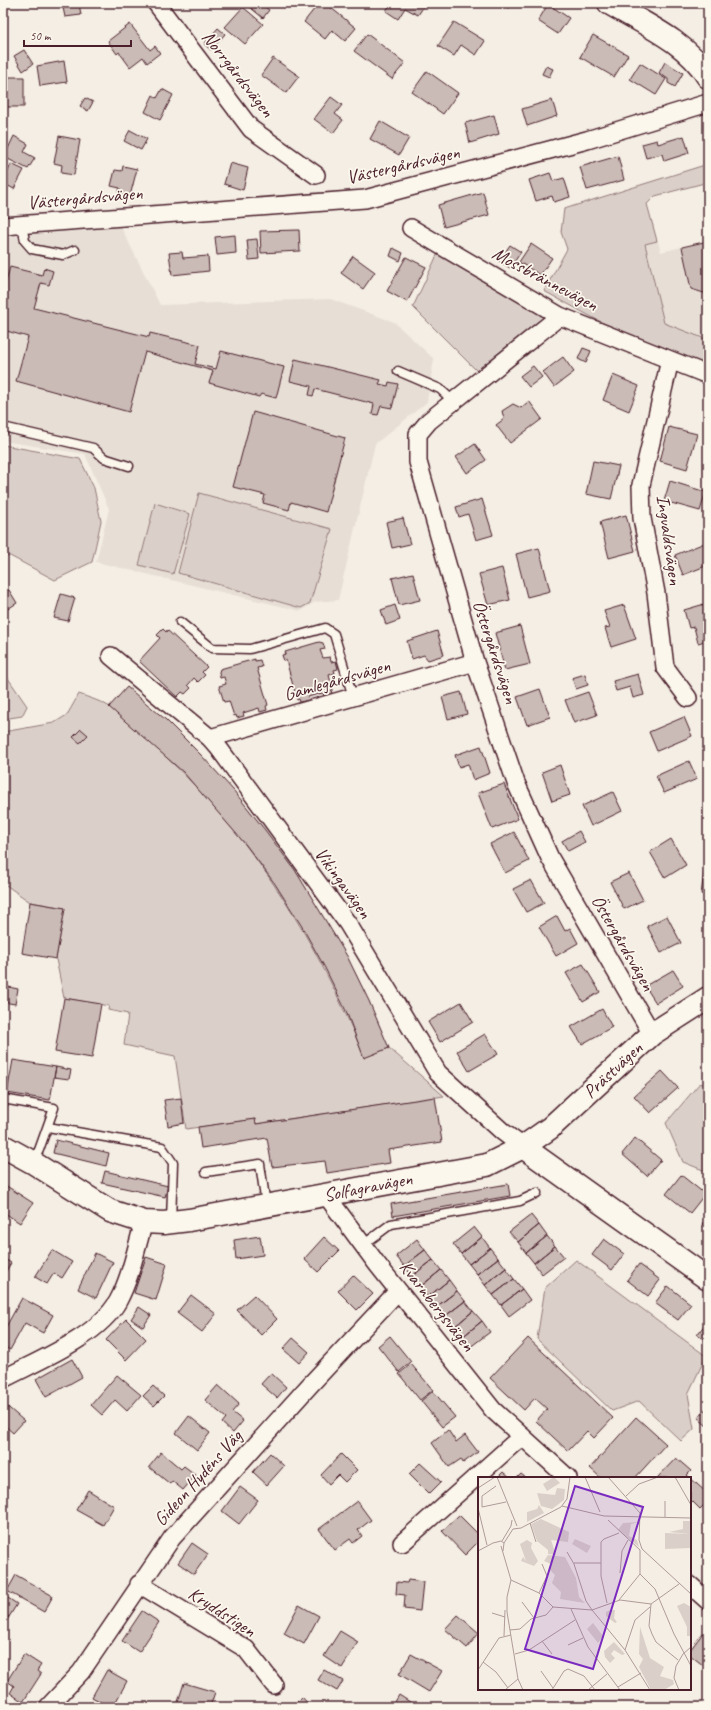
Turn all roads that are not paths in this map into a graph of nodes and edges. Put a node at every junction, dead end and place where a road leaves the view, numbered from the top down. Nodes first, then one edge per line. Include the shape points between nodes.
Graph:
1 (156, 3) edge
2 (609, 3) edge
3 (708, 76) edge
4 (708, 103) edge
5 (316, 175) dead end
6 (22, 225) junction
7 (3, 226) edge
8 (411, 228) dead end
9 (75, 250) dead end
10 (560, 316) junction
11 (670, 360) junction
12 (398, 371) dead end
13 (708, 375) edge
14 (453, 401) junction
15 (3, 427) edge
16 (129, 466) dead end
17 (180, 622) dead end
18 (111, 656) dead end
19 (475, 662) junction
20 (353, 697) junction
21 (688, 698) dead end
22 (210, 738) junction
23 (708, 998) edge
24 (652, 1034) junction
25 (3, 1099) edge
26 (48, 1127) junction
27 (3, 1146) edge
28 (523, 1147) junction
29 (32, 1162) junction
30 (206, 1172) dead end
31 (538, 1193) dead end
32 (326, 1195) junction
33 (266, 1206) junction
34 (144, 1222) junction
35 (171, 1222) junction
36 (363, 1245) junction
37 (708, 1279) edge
38 (398, 1291) junction
39 (3, 1379) edge
40 (522, 1436) junction
41 (567, 1477) edge
42 (402, 1543) dead end
43 (139, 1584) junction
44 (691, 1586) edge
45 (708, 1601) edge
46 (274, 1685) dead end
47 (48, 1707) edge

1 - 5 street, Norrgårdsvägen via 251,129
2 - 3 street via 684,48
4 - 6 street, Västergårdsvägen via 587,140 365,199
6 - 7 street, Västergårdsvägen
6 - 9 lane via 25,241 32,249 63,255
8 - 10 street, Mossbrännevägen
10 - 11 street, Mossbrännevägen
10 - 14 street, Östergårdsvägen
11 - 13 street, Mossbrännevägen
11 - 21 street, Ingvaldsvägen via 641,485 642,504 665,667
12 - 14 lane via 440,389
14 - 19 street, Östergårdsvägen via 418,434 418,462
15 - 16 lane via 93,448 104,458
17 - 20 lane via 212,648 250,649 325,628 334,634
18 - 22 street, Vikingavägen
19 - 20 street, Gamlegårdsvägen
19 - 24 street, Östergårdsvägen via 516,783 550,858
20 - 22 street, Gamlegårdsvägen
22 - 28 street, Vikingavägen via 348,924 438,1073
23 - 24 street, Prästvägen
24 - 28 street, Prästvägen via 550,1128
25 - 26 lane via 54,1108
26 - 29 lane
26 - 35 lane via 162,1147 173,1163
27 - 29 street, Solfagravägen
28 - 32 street, Solfagravägen via 487,1165
28 - 37 street
29 - 34 street, Solfagravägen via 110,1211
30 - 33 lane via 260,1164
31 - 36 lane via 520,1201 391,1224
32 - 33 street, Solfagravägen
32 - 36 street, Kvarnbergsvägen
33 - 35 street, Solfagravägen
34 - 35 street, Solfagravägen
34 - 39 street via 128,1276 110,1313 89,1333
36 - 38 street, Kvarnbergsvägen
38 - 40 street, Kvarnbergsvägen via 493,1410
38 - 43 street, Gideon Hydéns Väg via 172,1538
40 - 41 street, Kvarnbergsvägen
40 - 42 street
43 - 46 street, Kryddstigen via 246,1649
43 - 47 street, Gideon Hydéns Väg via 81,1672
44 - 45 street

